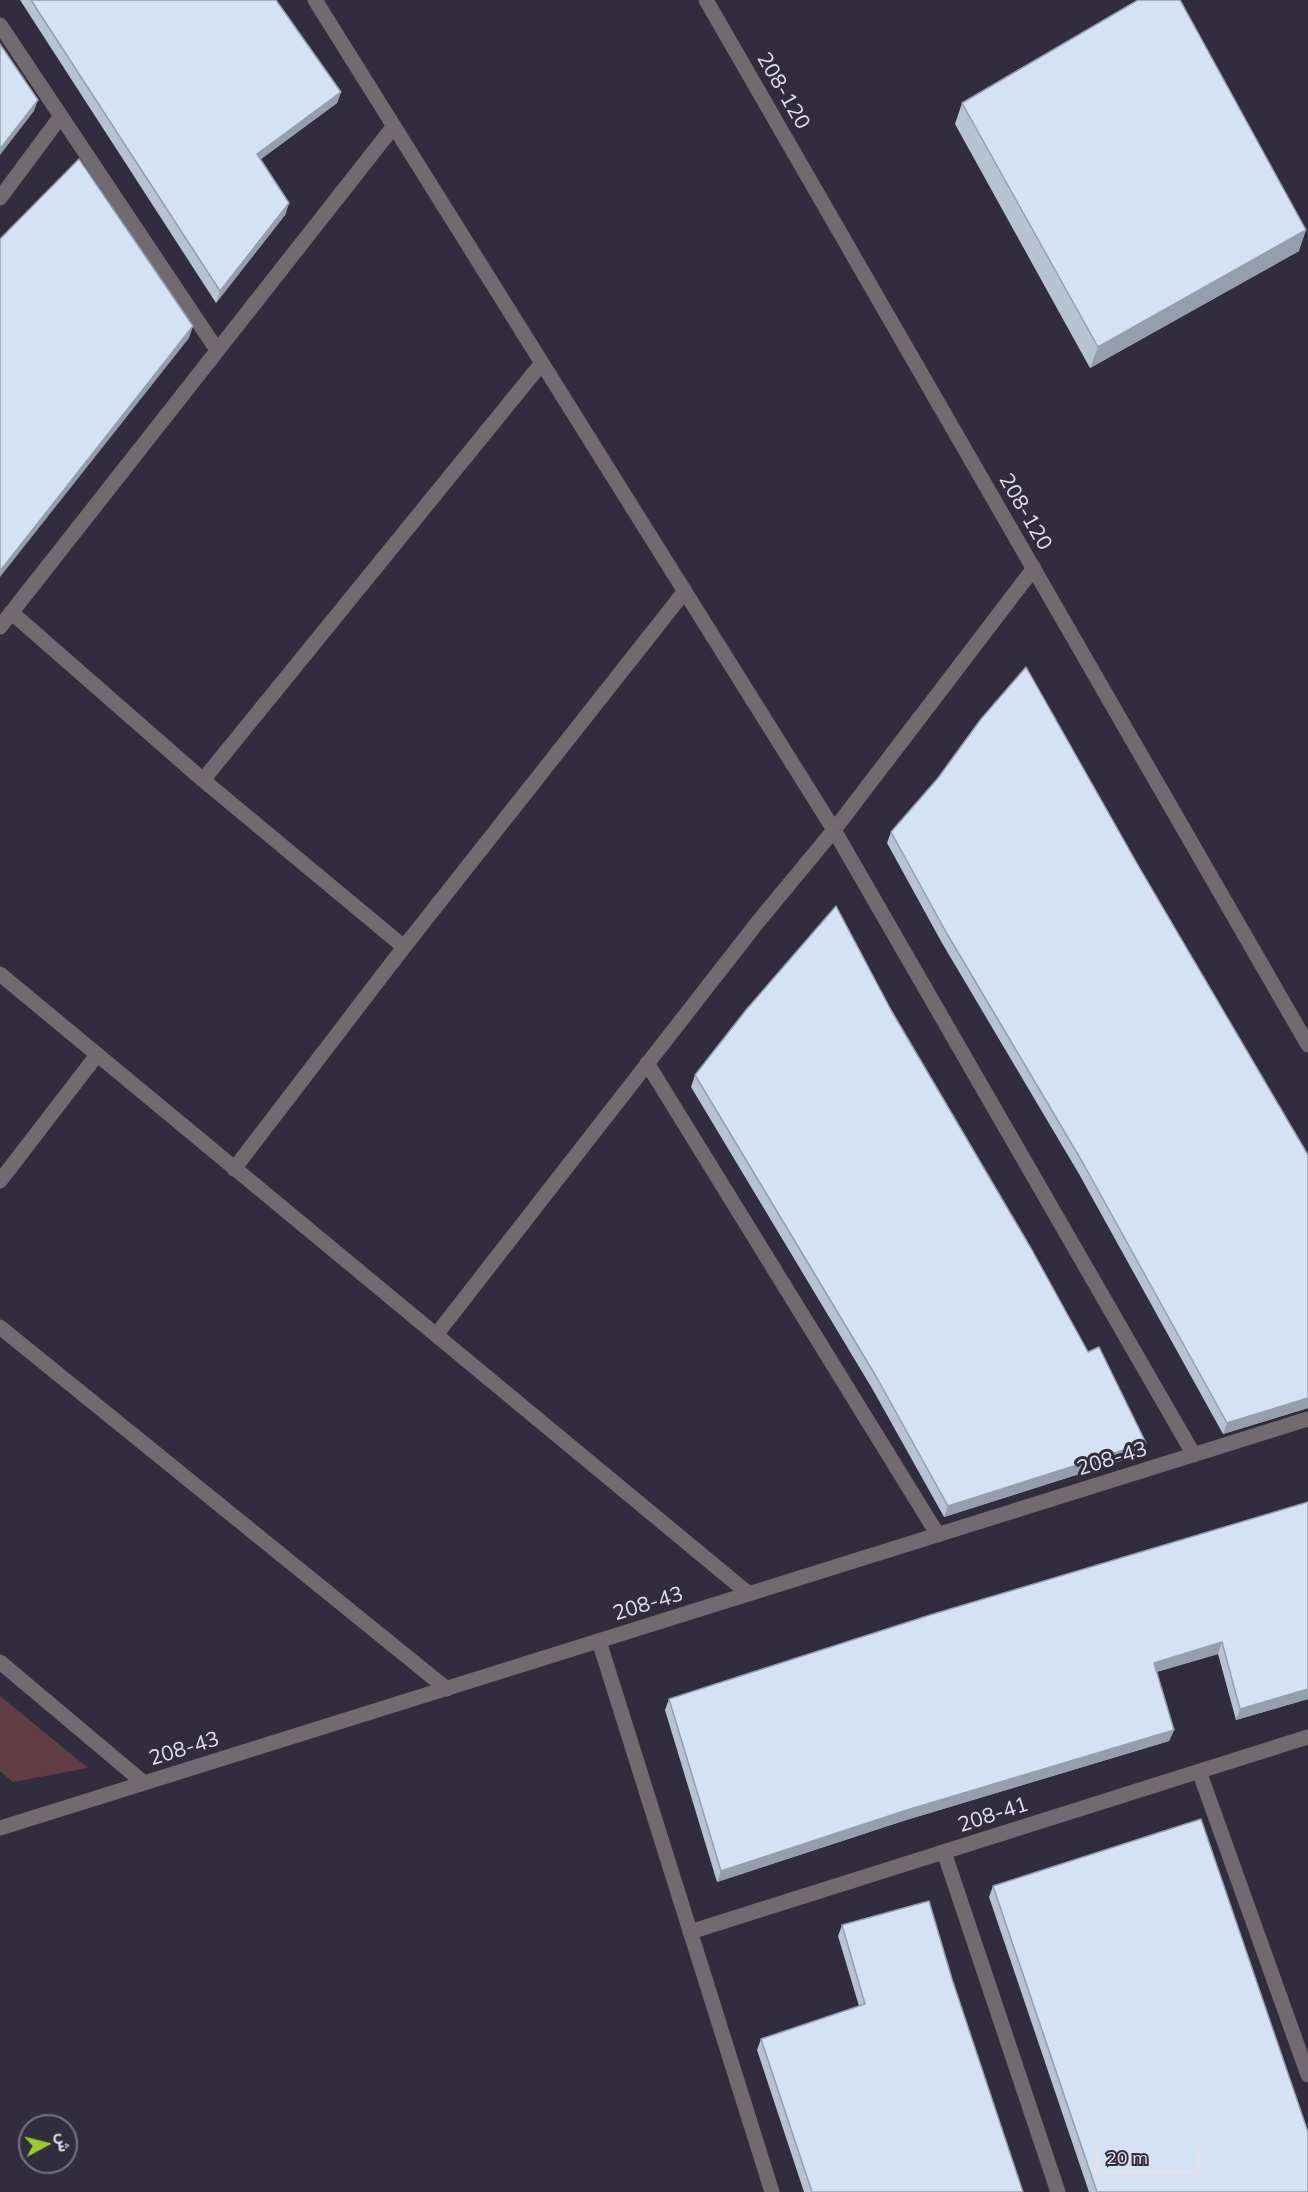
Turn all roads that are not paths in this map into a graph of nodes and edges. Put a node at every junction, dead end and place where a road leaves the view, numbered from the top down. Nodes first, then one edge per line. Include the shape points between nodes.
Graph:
1 (315, 0) edge
2 (706, 0) edge
3 (0, 25) edge
4 (62, 116) junction
5 (394, 126) junction
6 (0, 198) edge
7 (217, 350) junction
8 (542, 363) junction
9 (1034, 568) junction
10 (685, 591) junction
11 (11, 612) junction
12 (0, 627) edge
13 (203, 780) junction
14 (834, 830) junction
15 (404, 947) junction
16 (0, 974) edge
17 (1308, 1045) edge
18 (97, 1055) junction
19 (647, 1063) junction
20 (234, 1169) junction
21 (0, 1181) edge
22 (0, 1327) edge
23 (436, 1335) junction
24 (1308, 1419) edge
25 (1194, 1455) junction
26 (938, 1535) junction
27 (748, 1594) junction
28 (599, 1641) junction
29 (0, 1662) edge
30 (447, 1689) junction
31 (1308, 1737) edge
32 (1199, 1771) junction
33 (144, 1784) junction
34 (0, 1828) edge
35 (944, 1852) junction
36 (690, 1932) junction
37 (1308, 2075) edge
38 (772, 2192) edge
39 (1058, 2192) edge

1 - 5 street
2 - 9 street, 208-120
3 - 4 street
4 - 6 street
4 - 7 street
5 - 7 street
5 - 8 street
7 - 11 street
8 - 10 street
8 - 13 street
9 - 14 street
9 - 17 street, 208-120
10 - 14 street
10 - 15 street
11 - 12 street
11 - 13 street
13 - 15 street
14 - 19 street
14 - 25 street
15 - 20 street
16 - 18 street
18 - 20 street
18 - 21 street
19 - 23 street
19 - 26 street
20 - 23 street
22 - 30 street
23 - 27 street
24 - 25 street, 208-43
25 - 26 street, 208-43
26 - 27 street, 208-43
27 - 28 street, 208-43
28 - 30 street, 208-43
28 - 36 street
29 - 33 street
30 - 33 street, 208-43
31 - 32 street, 208-41
32 - 35 street, 208-41
32 - 37 street
33 - 34 street, 208-43
35 - 36 street, 208-41
35 - 39 street
36 - 38 street

